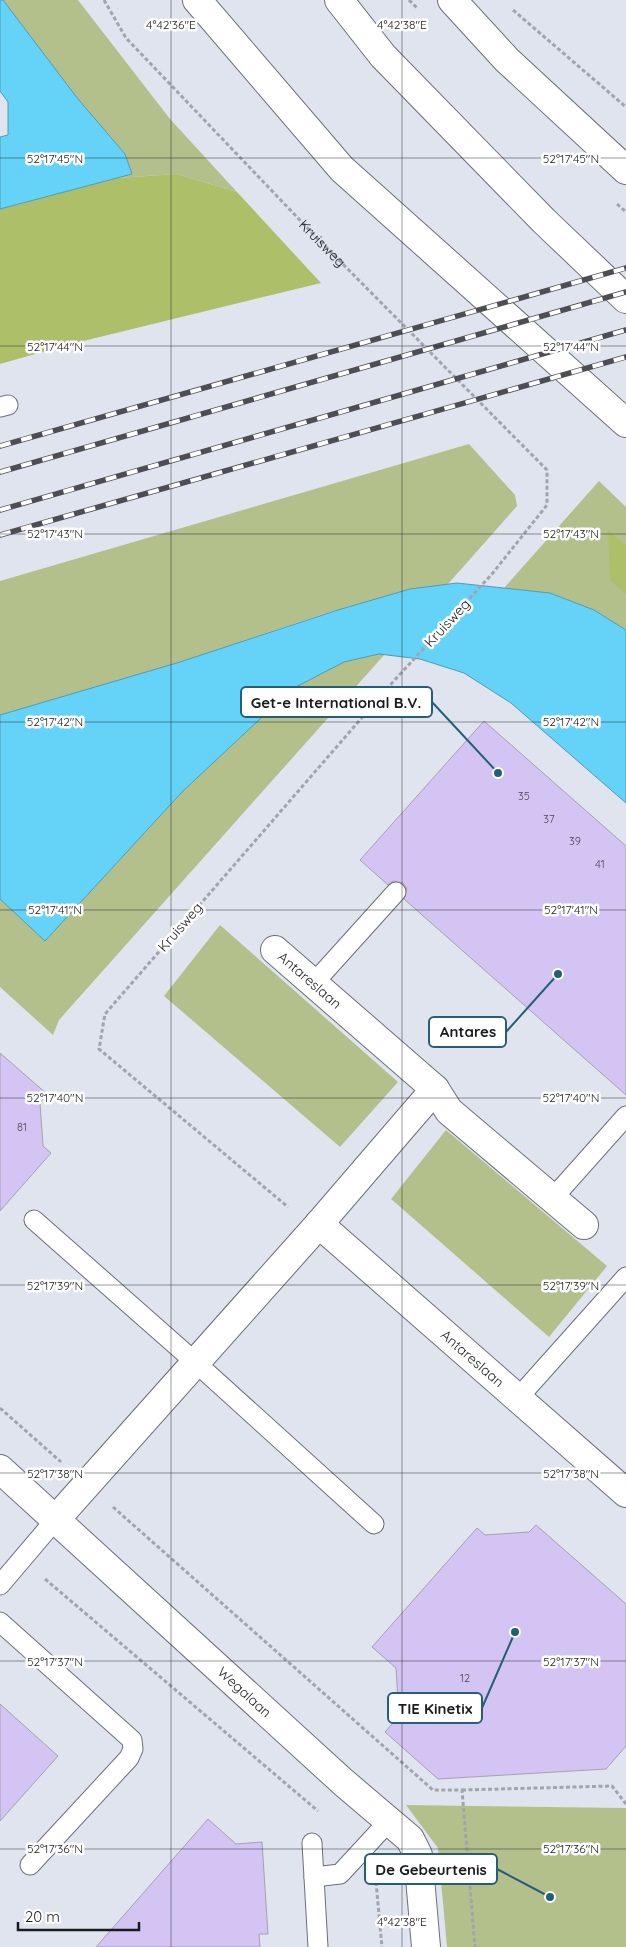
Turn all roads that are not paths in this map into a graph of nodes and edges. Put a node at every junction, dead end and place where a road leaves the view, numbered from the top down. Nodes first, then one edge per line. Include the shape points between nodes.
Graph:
1 (197, 0) edge
2 (339, 0) edge
3 (452, 0) edge
4 (626, 170) edge
5 (626, 299) edge
6 (626, 423) edge
7 (396, 892) dead end
8 (274, 950) dead end
9 (313, 984) junction
10 (435, 1089) junction
11 (626, 1116) edge
12 (553, 1198) junction
13 (34, 1220) dead end
14 (319, 1224) junction
15 (584, 1225) dead end
16 (626, 1277) edge
17 (195, 1362) junction
18 (518, 1398) junction
19 (0, 1469) edge
20 (626, 1493) edge
21 (56, 1519) junction
22 (374, 1524) dead end
23 (0, 1585) edge
24 (0, 1622) edge
25 (388, 1821) junction
26 (312, 1843) dead end
27 (30, 1865) dead end
28 (314, 1877) junction
29 (318, 1947) edge
30 (426, 1947) edge

1 - 6 main road via 342,169
2 - 5 main road via 383,56 544,221
3 - 4 main road via 507,60
7 - 9 lane
8 - 9 main road, Antareslaan
9 - 10 main road, Antareslaan
10 - 12 main road, Antareslaan via 449,1111
10 - 14 main road
11 - 12 lane
12 - 15 main road, Antareslaan
13 - 17 lane
14 - 17 main road
14 - 18 main road, Antareslaan
16 - 18 lane
17 - 21 main road
17 - 22 lane
18 - 20 main road, Antareslaan
19 - 21 main road, Wegalaan
21 - 23 lane
21 - 25 main road, Wegalaan
24 - 27 lane via 132,1740 129,1758
25 - 28 lane via 340,1874
25 - 30 main road, Wegalaan via 410,1839 418,1855
26 - 28 lane
28 - 29 lane

